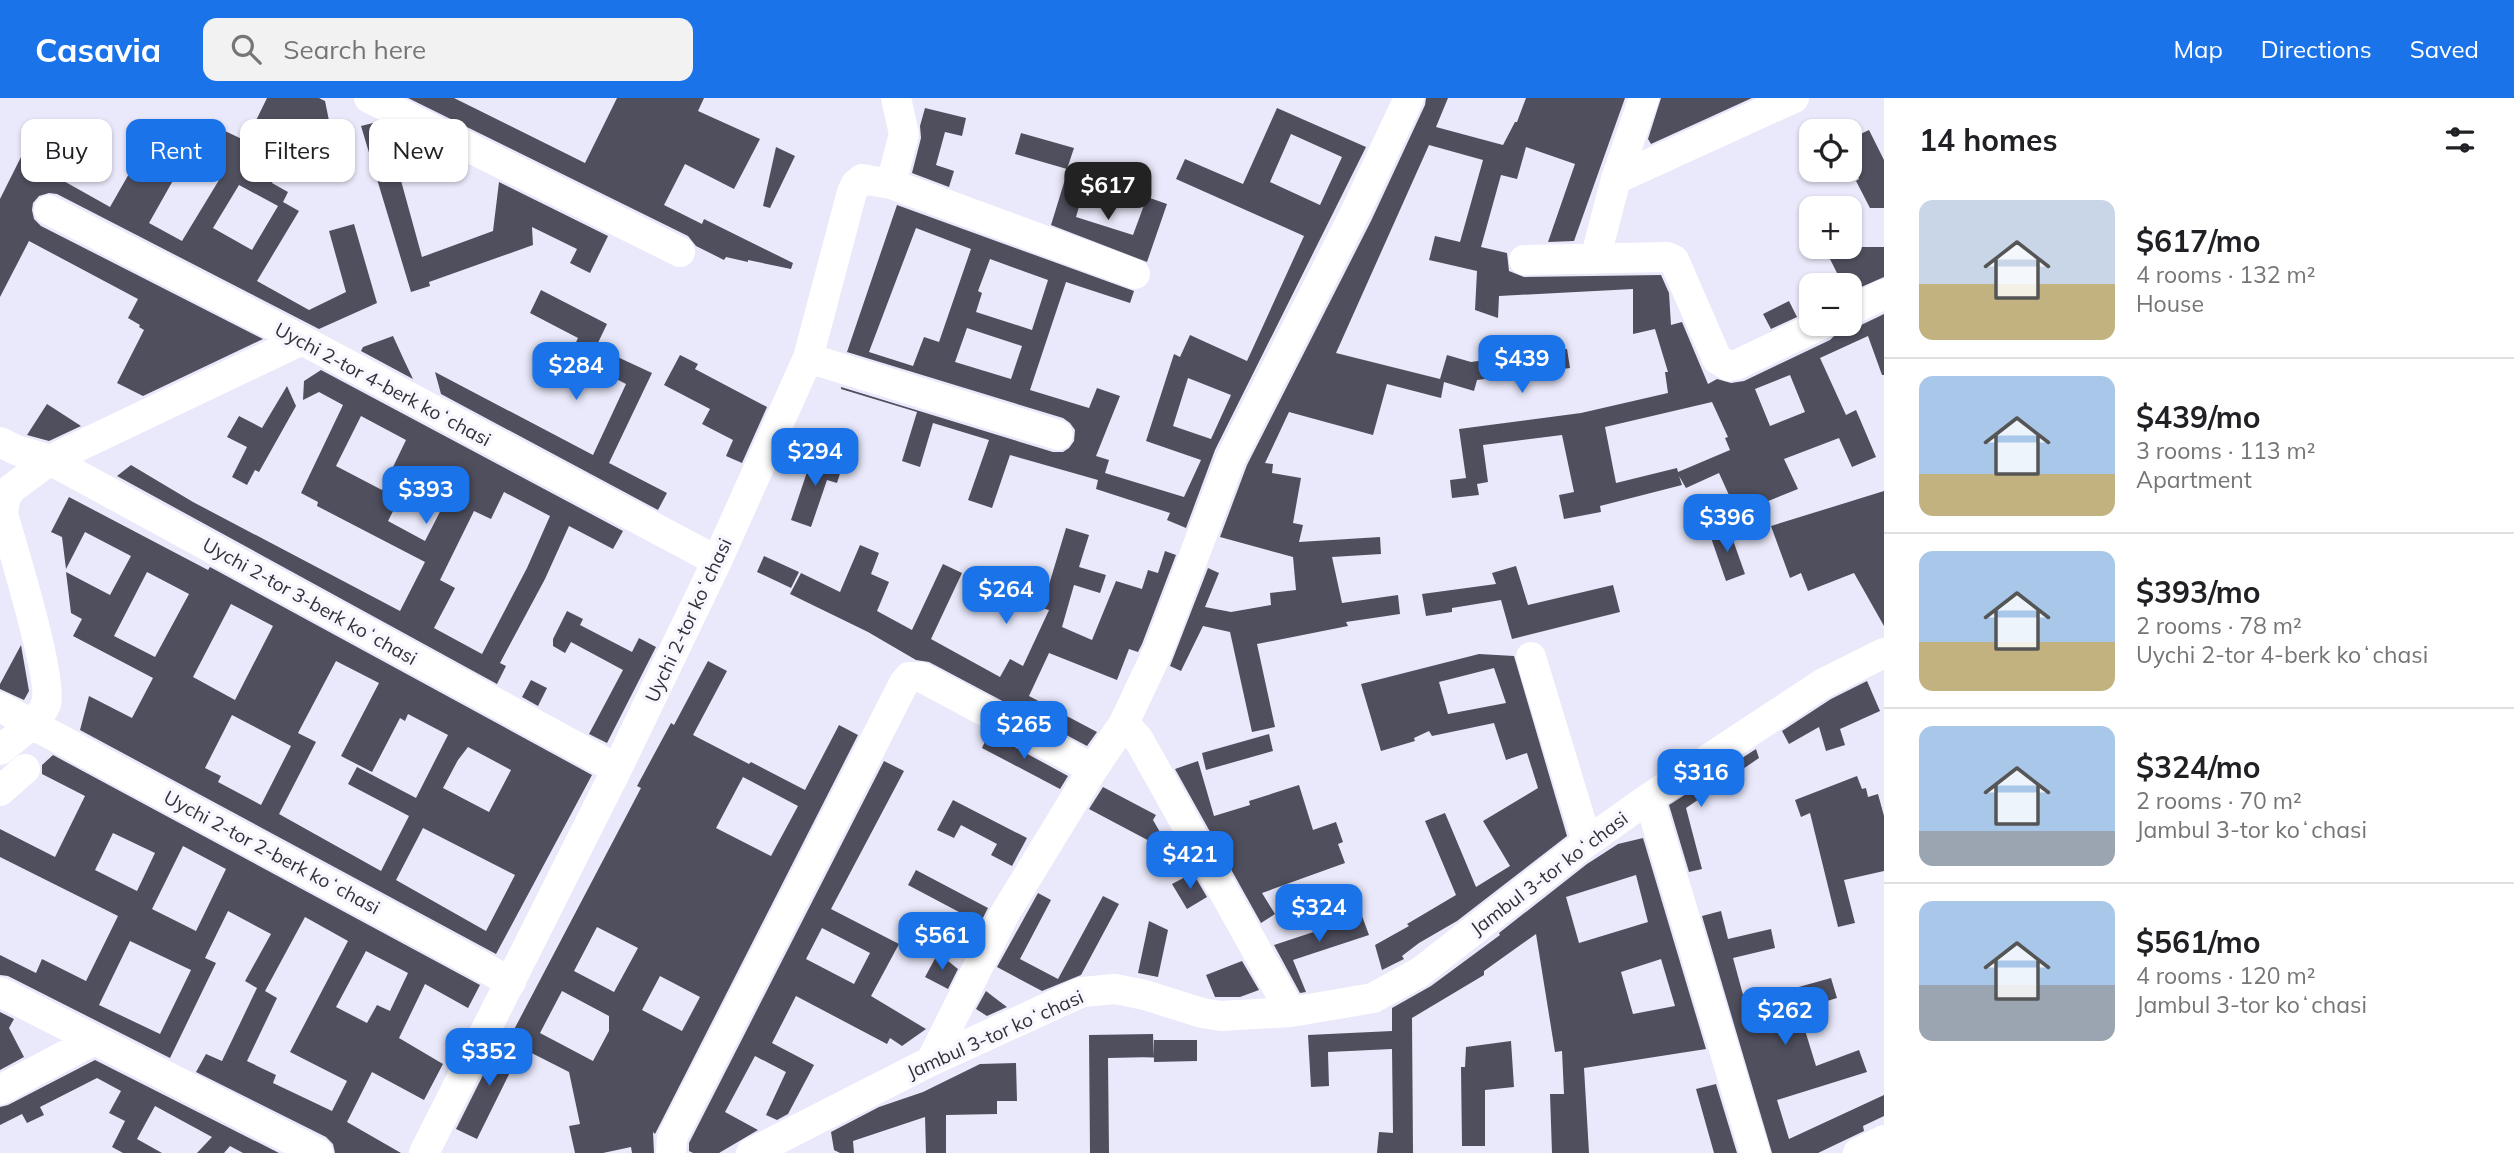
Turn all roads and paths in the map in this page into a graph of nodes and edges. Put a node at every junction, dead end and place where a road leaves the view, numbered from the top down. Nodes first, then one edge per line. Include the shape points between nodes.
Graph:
1 (369, 98) edge
2 (896, 98) edge
3 (1409, 98) edge
4 (1644, 98) edge
5 (1794, 98) edge
6 (1616, 179) junction
7 (891, 184) junction
8 (49, 210) dead end
9 (680, 252) dead end
10 (1595, 259) junction
11 (1524, 260) dead end
12 (1135, 274) dead end
13 (1884, 294) edge
14 (1862, 305) edge
15 (1799, 335) edge
16 (302, 340) junction
17 (808, 358) junction
18 (1058, 435) dead end
19 (0, 442) edge
20 (50, 460) junction
21 (717, 561) junction
22 (1884, 653) edge
23 (1531, 657) dead end
24 (0, 707) edge
25 (32, 722) junction
26 (1124, 723) junction
27 (0, 750) edge
28 (25, 769) dead end
29 (617, 769) junction
30 (1093, 769) junction
31 (0, 791) edge
32 (1649, 797) junction
33 (1587, 842) junction
34 (511, 982) junction
35 (0, 992) edge
36 (1291, 1012) junction
37 (94, 1040) junction
38 (930, 1061) junction
39 (0, 1090) edge
40 (1884, 1140) edge
41 (318, 1153) edge
42 (424, 1153) edge
43 (671, 1153) edge
44 (751, 1153) edge
45 (1755, 1153) edge
46 (1858, 1153) edge

1 - 9 street
2 - 7 street via 904,134
3 - 26 street via 1231,458 1158,651
4 - 6 street
5 - 6 street
6 - 10 street
7 - 12 street
7 - 17 street, Uychi 2-tor koʻchasi via 862,179 852,192
8 - 16 street, Uychi 2-tor 4-berk koʻchasi
10 - 11 street
10 - 15 street via 1674,260 1717,359 1729,366
13 - 14 street
16 - 20 street
16 - 21 street, Uychi 2-tor 4-berk koʻchasi
17 - 18 street
17 - 21 street, Uychi 2-tor koʻchasi
19 - 20 street, Uychi 2-tor 3-berk koʻchasi
20 - 25 street via 11,489 3,514 48,694 45,707
20 - 29 street, Uychi 2-tor 3-berk koʻchasi
21 - 29 street, Uychi 2-tor koʻchasi
22 - 32 street, Jambul 3-tor koʻchasi via 1822,684
23 - 33 street
24 - 25 street, Uychi 2-tor 2-berk koʻchasi
25 - 27 street
25 - 34 street, Uychi 2-tor 2-berk koʻchasi
26 - 30 street
26 - 36 street via 1139,740
28 - 31 street
29 - 34 street, Uychi 2-tor koʻchasi
30 - 38 street via 1004,915
30 - 43 street via 920,677 909,677 678,1125
32 - 33 street, Jambul 3-tor koʻchasi
32 - 45 street
33 - 36 street, Jambul 3-tor koʻchasi via 1420,972 1373,998
34 - 42 street, Uychi 2-tor koʻchasi
35 - 37 street
36 - 38 street, Jambul 3-tor koʻchasi via 1221,1016 1115,989 1082,992
37 - 39 street
37 - 41 street
38 - 44 street, Jambul 3-tor koʻchasi
40 - 46 street

